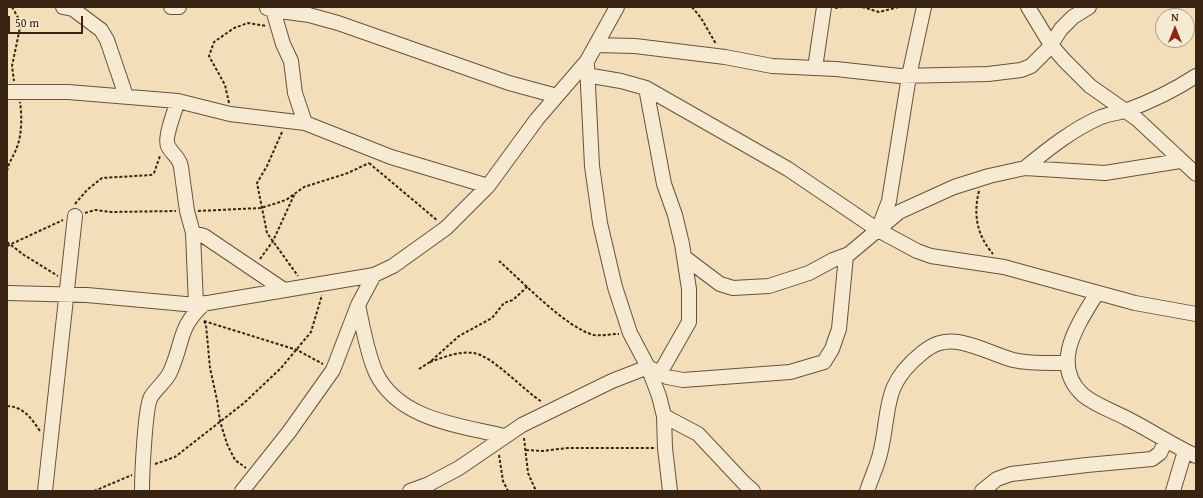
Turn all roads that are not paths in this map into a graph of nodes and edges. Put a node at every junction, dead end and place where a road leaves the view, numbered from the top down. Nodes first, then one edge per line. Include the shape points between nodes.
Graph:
1 (63, 7) edge
2 (170, 7) edge
3 (179, 7) edge
4 (617, 7) edge
5 (824, 7) edge
6 (924, 7) edge
7 (1028, 7) edge
8 (1089, 7) edge
9 (269, 8) edge
10 (1051, 44) junction
11 (596, 45) junction
12 (587, 60) junction
13 (815, 68) junction
14 (586, 75) junction
15 (909, 76) junction
16 (1196, 76) edge
17 (646, 88) junction
18 (7, 92) edge
19 (126, 96) junction
20 (557, 96) junction
21 (178, 100) junction
22 (1124, 111) junction
23 (305, 123) junction
24 (1180, 161) junction
25 (1025, 168) junction
26 (1196, 174) edge
27 (488, 186) junction
28 (69, 214) road end
29 (878, 230) junction
30 (192, 233) junction
31 (846, 256) junction
32 (684, 257) junction
33 (374, 275) junction
34 (68, 289) junction
35 (284, 290) junction
36 (7, 293) edge
37 (1097, 293) junction
38 (358, 305) junction
39 (200, 310) junction
40 (1196, 314) edge
41 (1068, 363) junction
42 (654, 370) junction
43 (664, 416) junction
44 (504, 436) junction
45 (1166, 440) junction
46 (1190, 453) edge
47 (45, 491) edge
48 (142, 491) edge
49 (242, 491) edge
50 (410, 491) edge
51 (670, 491) edge
52 (753, 491) edge
53 (867, 491) edge
54 (982, 491) edge
55 (1173, 491) edge

1 - 19 street via 73,9 101,30 107,40
2 - 3 street
4 - 11 street
5 - 13 street
6 - 15 street
7 - 10 street
8 - 10 street via 1073,17
9 - 20 street via 338,23 509,83
9 - 23 street via 291,61 295,93
10 - 15 street via 1035,63 1021,70 988,74
10 - 22 street via 1090,86
11 - 12 street
11 - 13 street via 635,46 725,57 772,66
12 - 14 street
12 - 20 street
13 - 15 street
14 - 17 street
14 - 42 street via 592,166 600,223 615,286 630,333
15 - 29 street via 889,201
16 - 22 street via 1166,94
17 - 29 street via 788,169
17 - 32 street via 664,184 675,215
18 - 19 street via 68,92
19 - 21 street
20 - 27 street
21 - 23 street via 230,114
21 - 30 street via 167,139 168,145 180,161
22 - 24 street via 1137,119
22 - 25 street via 1087,124
23 - 27 street via 391,156
24 - 25 street via 1105,172
24 - 26 street
25 - 29 street via 954,187 898,212
27 - 33 street via 446,228 393,266
28 - 34 street
29 - 31 street
29 - 37 street via 903,245 931,256 1004,267
30 - 35 street via 204,236
30 - 39 street
31 - 32 street via 792,279 769,286 745,288 720,284
31 - 42 street via 840,329 824,362 790,372 689,380 667,377
32 - 42 street via 689,289 688,322
33 - 35 street
33 - 38 street
34 - 36 street
34 - 39 street
34 - 47 street
35 - 39 street
37 - 40 street
37 - 41 street via 1073,332
38 - 44 street via 376,373 397,401 419,414
38 - 49 street via 333,370 289,432
39 - 48 street via 182,334 171,370 149,401
41 - 45 street via 1073,382 1084,395 1156,432
41 - 53 street via 1014,360 950,341 925,350 894,383 880,454
42 - 43 street
42 - 44 street via 612,381
43 - 51 street
43 - 52 street via 698,434
44 - 50 street via 459,468
45 - 46 street
45 - 54 street via 1159,454 1152,460 1011,474 997,479
46 - 55 street via 1179,465

